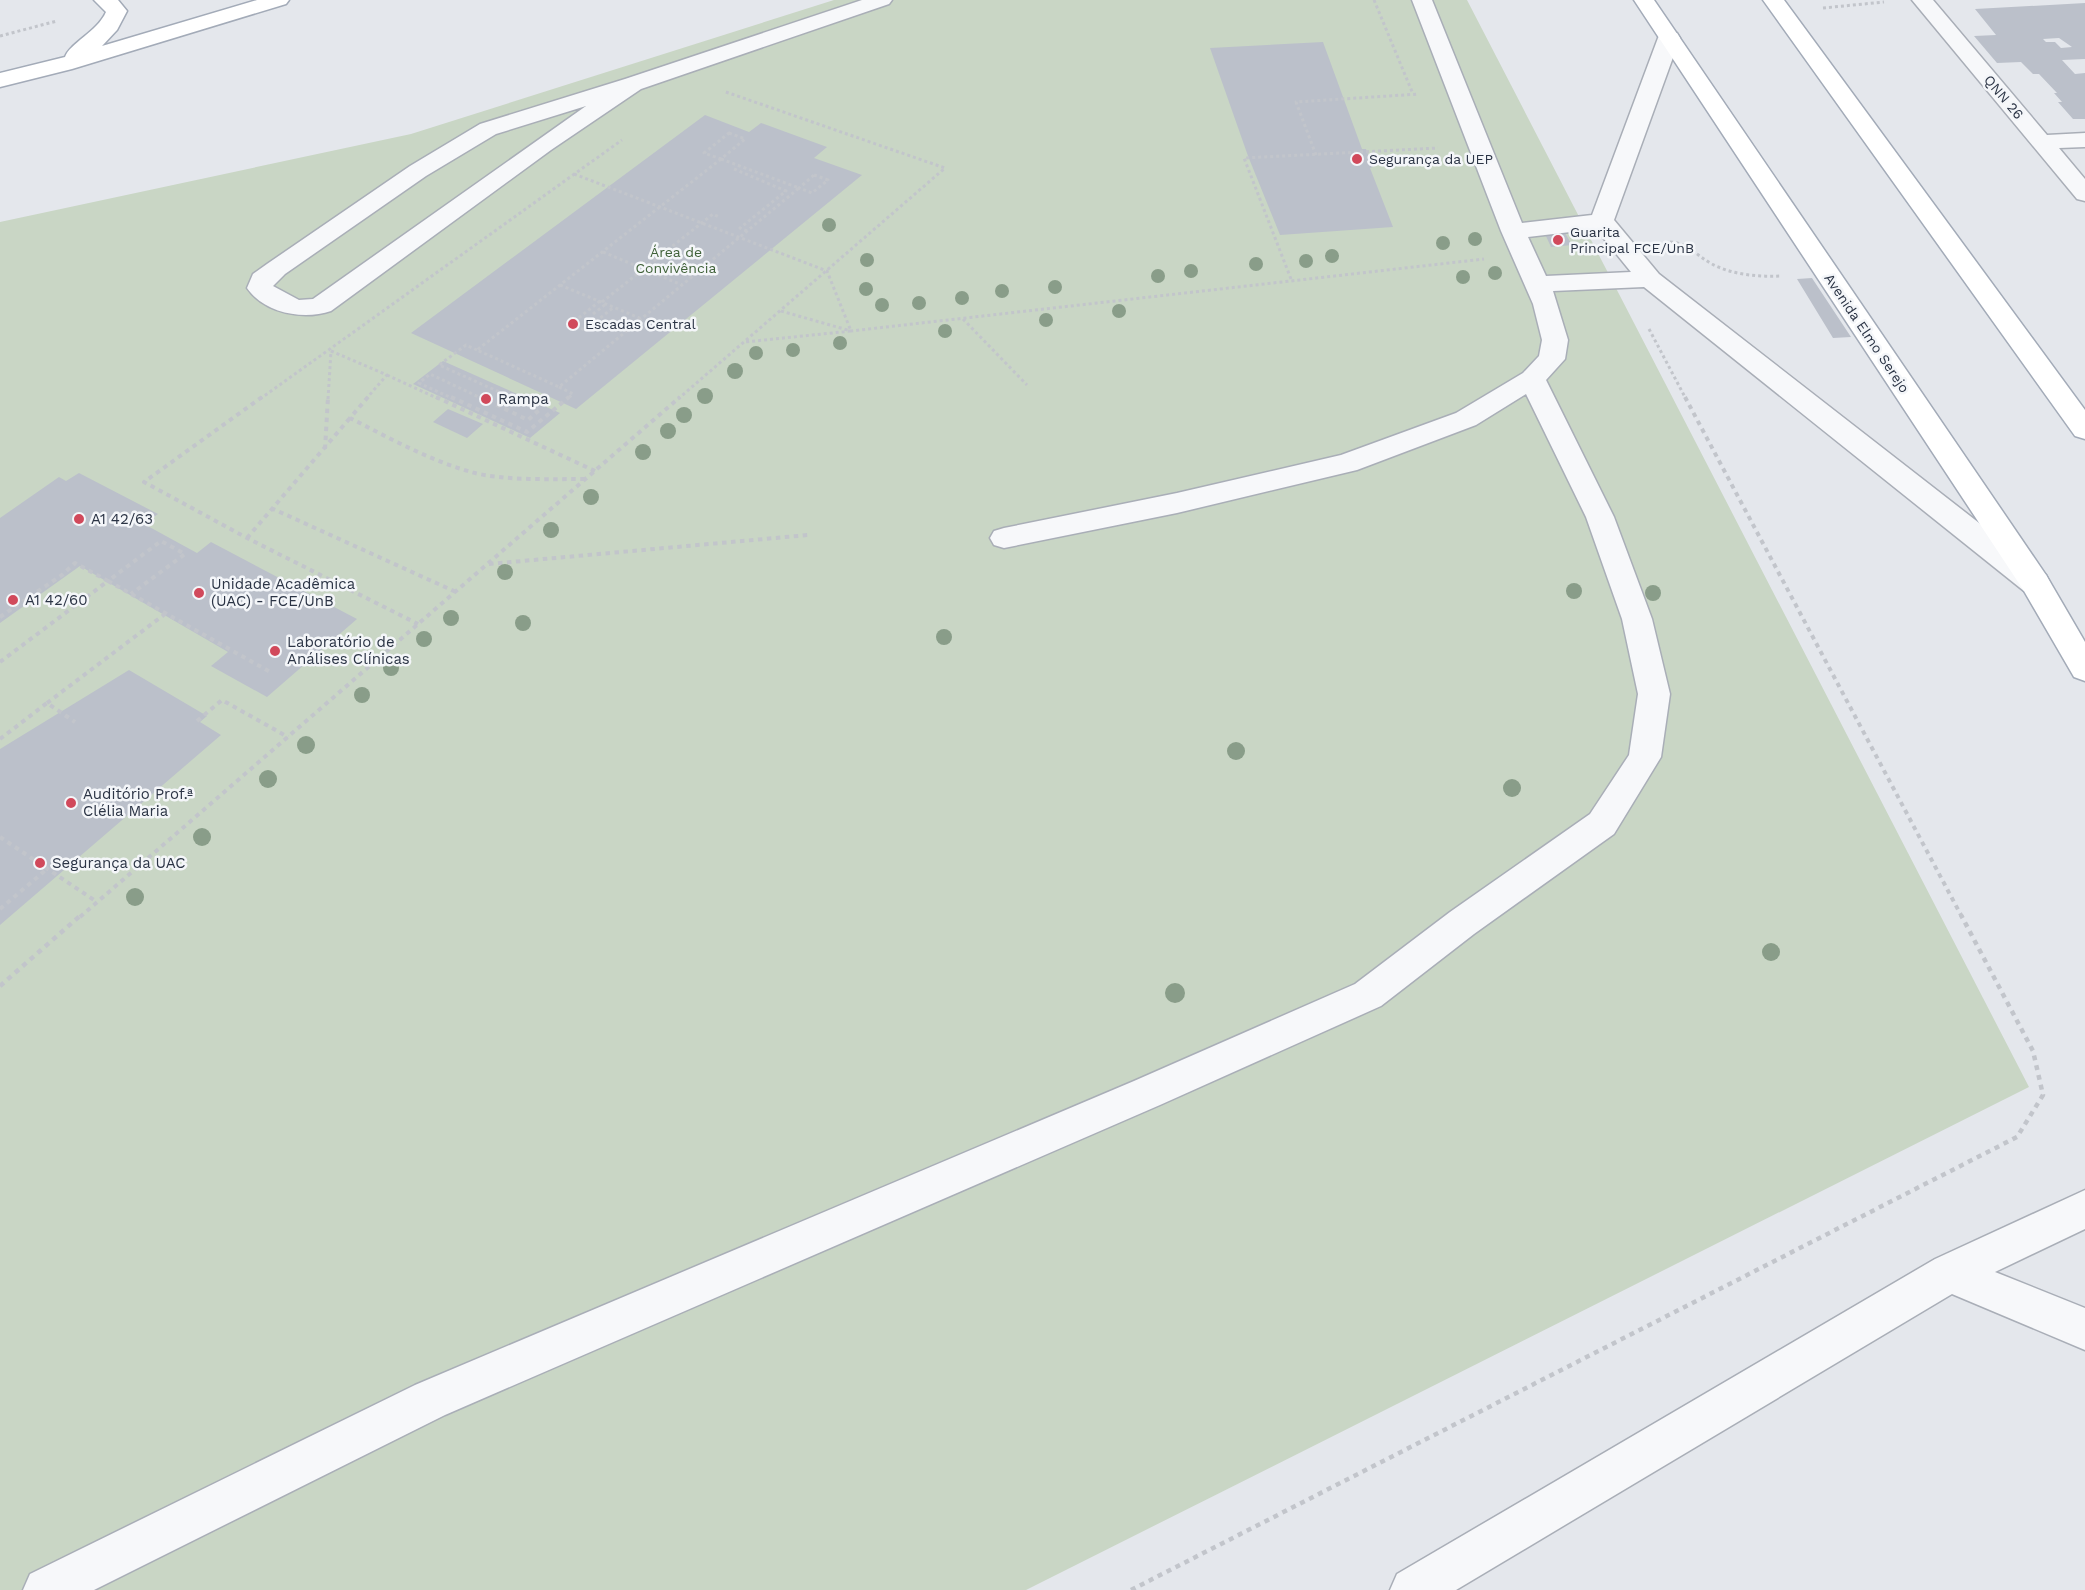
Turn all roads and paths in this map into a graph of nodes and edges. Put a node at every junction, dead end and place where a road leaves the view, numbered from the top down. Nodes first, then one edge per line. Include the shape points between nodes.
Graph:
1 (104, 0) edge
2 (279, 0) edge
3 (882, 0) edge
4 (1374, 0) edge
5 (1422, 0) edge
6 (1644, 0) edge
7 (1773, 0) edge
8 (1922, 0) edge
9 (1891, 1) edge
10 (1812, 9) dead end
11 (63, 19) dead end
12 (0, 36) edge
13 (1669, 38) junction
14 (64, 64) junction
15 (0, 80) edge
16 (633, 84) junction
17 (723, 91) dead end
18 (1426, 93) dead end
19 (1413, 94) junction
20 (623, 139) dead end
21 (2085, 140) edge
22 (2042, 142) junction
23 (1481, 146) junction
24 (1316, 155) junction
25 (721, 159) junction
26 (734, 170) dead end
27 (574, 174) junction
28 (796, 184) dead end
29 (800, 187) junction
30 (2085, 194) edge
31 (660, 207) junction
32 (706, 212) dead end
33 (713, 214) junction
34 (719, 217) dead end
35 (1602, 221) junction
36 (702, 223) junction
37 (748, 231) junction
38 (1513, 231) junction
39 (740, 238) junction
40 (1621, 246) junction
41 (603, 252) junction
42 (1524, 255) junction
43 (644, 269) junction
44 (827, 271) junction
45 (1790, 275) dead end
46 (1291, 279) junction
47 (1650, 279) junction
48 (1623, 280) junction
49 (1538, 284) junction
50 (560, 285) junction
51 (682, 285) junction
52 (603, 302) junction
53 (614, 307) junction
54 (780, 311) junction
55 (593, 314) dead end
56 (963, 318) junction
57 (642, 319) junction
58 (851, 331) junction
59 (744, 342) junction
60 (477, 350) junction
61 (331, 351) junction
62 (316, 362) dead end
63 (387, 375) junction
64 (1532, 379) junction
65 (1027, 385) dead end
66 (559, 387) junction
67 (350, 418) junction
68 (2085, 430) edge
69 (325, 448) junction
70 (595, 471) junction
71 (586, 479) junction
72 (271, 508) junction
73 (808, 536) dead end
74 (247, 538) junction
75 (1004, 538) dead end
76 (487, 565) junction
77 (108, 581) junction
78 (2034, 583) junction
79 (456, 592) junction
80 (131, 594) junction
81 (165, 614) junction
82 (0, 617) edge
83 (418, 624) junction
84 (0, 662) edge
85 (2085, 669) edge
86 (272, 674) dead end
87 (47, 704) junction
88 (197, 721) dead end
89 (75, 722) dead end
90 (288, 737) junction
91 (0, 739) edge
92 (0, 837) edge
93 (47, 869) junction
94 (97, 903) junction
95 (0, 909) edge
96 (0, 986) edge
97 (2085, 1209) edge
98 (1949, 1274) junction
99 (2085, 1329) edge
100 (46, 1590) edge
101 (1131, 1590) edge
102 (1413, 1590) edge

1 - 14 main road via 117,10 112,24
2 - 14 main road
3 - 16 street
4 - 19 path
5 - 23 street
6 - 13 main road, Avenida Elmo Serejo
7 - 68 main road
8 - 22 street, QNN 26
9 - 10 path
11 - 12 path
13 - 35 street
13 - 78 main road, Avenida Elmo Serejo
14 - 15 main road
16 - 16 street via 515,118 477,134 276,269 262,279 260,288 302,310 322,305
17 - 44 path via 945,168
18 - 19 path
19 - 24 path via 1296,102
20 - 27 path
21 - 22 street
22 - 30 street, QNN 26
23 - 24 path
23 - 38 street
24 - 46 path via 1244,158
25 - 25 path via 704,153 729,133 746,139
25 - 29 path
25 - 31 path
26 - 37 path via 786,191 740,228
27 - 31 path
27 - 61 path
28 - 29 path
29 - 29 path via 812,194 828,180 814,176
29 - 37 path
31 - 36 path
31 - 41 path
32 - 33 path
33 - 34 path
33 - 36 path
35 - 38 street
35 - 40 street
36 - 39 path
36 - 43 path
37 - 39 path
38 - 42 street
39 - 44 path
39 - 51 path
40 - 45 path via 1679,242 1714,265 1760,278
40 - 47 street
41 - 43 path
41 - 50 path
42 - 46 path
42 - 49 street
43 - 51 path
43 - 52 path
44 - 54 path
44 - 58 path
46 - 56 path
47 - 48 street
47 - 78 street
48 - 49 street
48 - 101 path via 2033,1051 2043,1095 2017,1137
49 - 64 street via 1555,340 1552,359
50 - 52 path
50 - 60 path
51 - 57 path
52 - 53 path
52 - 53 path via 571,324 585,330
52 - 55 path
53 - 57 path
54 - 58 path
54 - 59 path
56 - 58 path
56 - 65 path
57 - 66 path
58 - 59 path
59 - 70 path
60 - 66 path
60 - 66 path via 466,345 439,365 539,411 528,420 430,374 419,383 526,432 573,394
61 - 62 path
61 - 63 path
61 - 69 path
61 - 74 path via 144,482
63 - 67 path
63 - 70 path
64 - 75 street via 1466,418 1347,463
64 - 100 street via 1600,517 1637,619 1654,694 1645,757 1602,824 1368,995 430,1400
67 - 69 path
67 - 71 path via 414,450 473,473
69 - 72 path
70 - 71 path
71 - 76 path
72 - 74 path
72 - 79 path
73 - 76 path
74 - 83 path
76 - 79 path
77 - 80 path
77 - 80 path via 160,541 185,554
77 - 82 path via 75,562
77 - 84 path
78 - 85 main road, Avenida Elmo Serejo
79 - 83 path
80 - 81 path
81 - 86 path
81 - 87 path
83 - 90 path
87 - 89 path
87 - 91 path
88 - 90 path via 222,700
90 - 94 path
92 - 93 path
93 - 94 path
93 - 95 path
94 - 96 path
97 - 98 street
98 - 99 street
98 - 102 street

